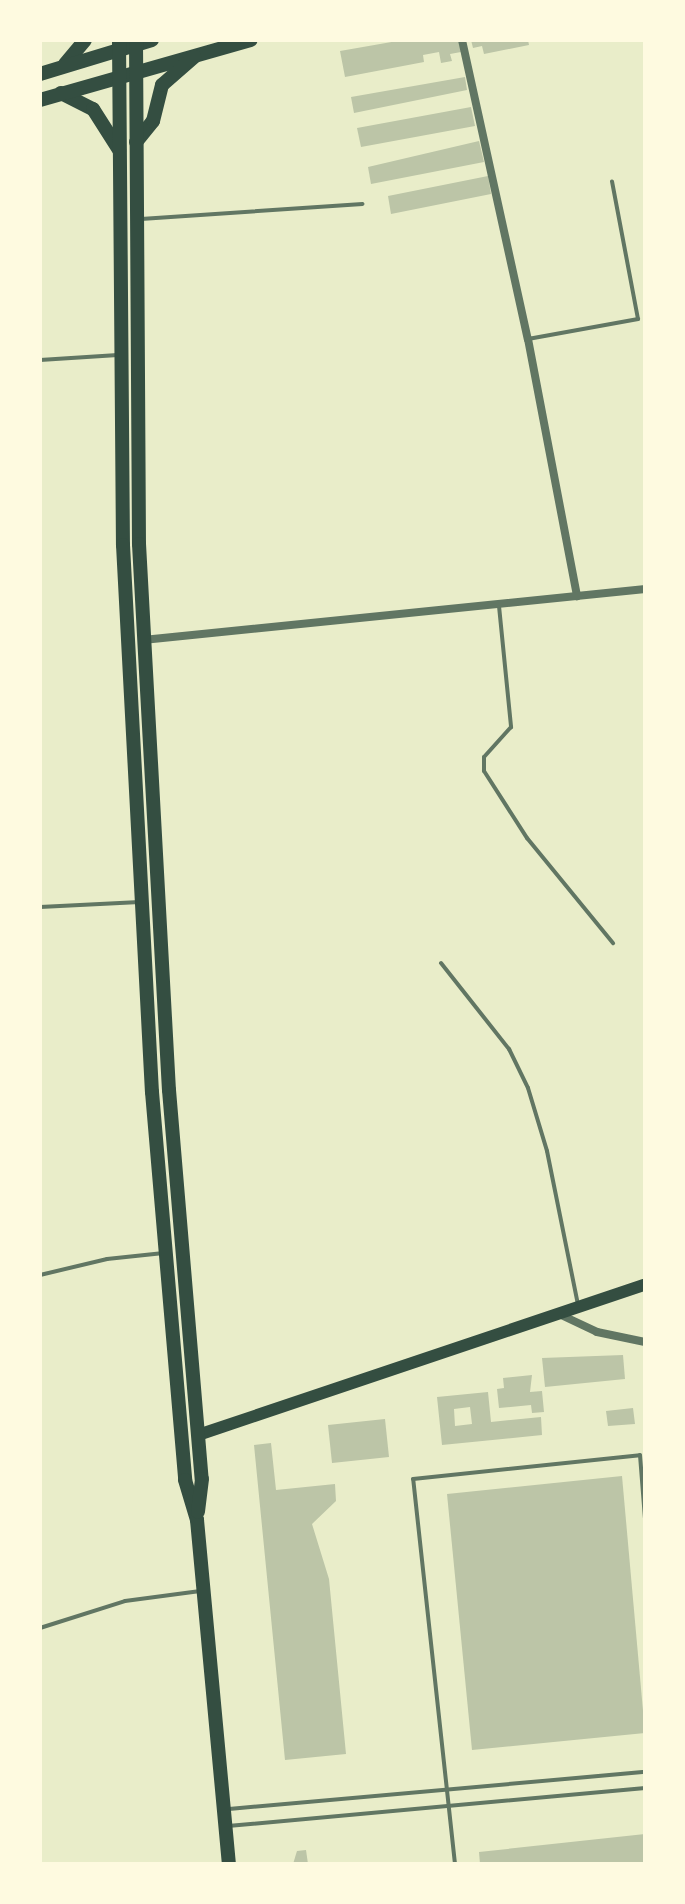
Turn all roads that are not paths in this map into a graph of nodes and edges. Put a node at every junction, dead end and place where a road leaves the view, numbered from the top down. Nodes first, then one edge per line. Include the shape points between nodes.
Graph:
1 (85, 40) edge
2 (152, 40) edge
3 (251, 40) edge
4 (462, 40) edge
5 (136, 42) edge
6 (119, 45) edge
7 (205, 50) junction
8 (63, 67) junction
9 (136, 70) junction
10 (40, 74) edge
11 (119, 74) junction
12 (61, 93) junction
13 (40, 100) edge
14 (136, 142) junction
15 (119, 150) junction
16 (612, 181) dead end
17 (362, 204) dead end
18 (136, 219) junction
19 (528, 339) junction
20 (121, 355) junction
21 (40, 360) edge
22 (645, 589) edge
23 (577, 596) junction
24 (498, 604) junction
25 (143, 640) junction
26 (143, 902) junction
27 (40, 907) edge
28 (613, 943) dead end
29 (441, 963) dead end
30 (166, 1253) junction
31 (40, 1275) edge
32 (645, 1285) edge
33 (578, 1305) junction
34 (557, 1313) junction
35 (645, 1342) edge
36 (198, 1435) junction
37 (645, 1518) edge
38 (197, 1520) junction
39 (204, 1590) junction
40 (40, 1628) edge
41 (645, 1772) edge
42 (645, 1788) edge
43 (448, 1791) junction
44 (450, 1807) junction
45 (224, 1810) junction
46 (225, 1826) junction
47 (229, 1864) edge
48 (455, 1864) edge

1 - 8 main road
2 - 5 main road
3 - 7 main road
4 - 19 street
5 - 6 main road
5 - 9 main road
6 - 8 main road
6 - 11 main road
7 - 9 main road
7 - 14 main road via 168,76 154,102 153,121
8 - 10 main road
9 - 11 main road
9 - 14 main road
11 - 12 main road
11 - 15 main road
12 - 13 main road
12 - 15 main road via 102,118
14 - 18 main road
15 - 20 main road
16 - 19 lane via 638,319
17 - 18 lane via 246,216
18 - 25 main road
19 - 23 street
20 - 21 lane
20 - 26 main road via 123,560
22 - 23 street
23 - 24 street
24 - 25 street
24 - 28 lane via 511,727 484,757 484,771 527,838
25 - 36 main road via 169,1090
26 - 27 lane
26 - 30 main road
29 - 33 lane via 509,1049 536,1108
30 - 31 lane via 107,1259
30 - 38 main road via 185,1480
32 - 33 main road
33 - 34 main road
34 - 35 street via 597,1332
34 - 36 main road
36 - 38 main road via 202,1479
37 - 43 lane via 640,1455 413,1479
38 - 39 main road
39 - 40 lane via 125,1601
39 - 45 main road
41 - 43 lane
42 - 44 lane
43 - 44 lane
43 - 45 lane
44 - 46 lane
44 - 48 lane
45 - 46 main road
46 - 47 main road

